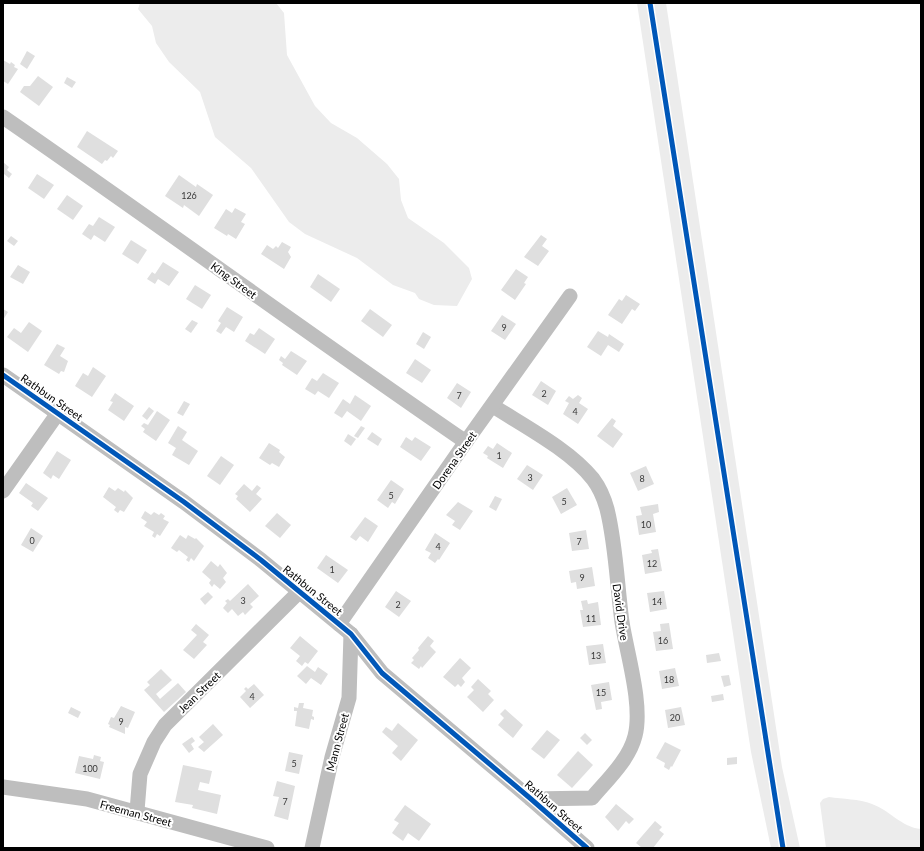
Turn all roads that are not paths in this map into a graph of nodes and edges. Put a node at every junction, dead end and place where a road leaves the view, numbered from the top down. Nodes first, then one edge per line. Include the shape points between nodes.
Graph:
1 (3, 117) edge
2 (570, 296) dead end
3 (3, 375) edge
4 (493, 406) junction
5 (58, 414) junction
6 (466, 442) junction
7 (3, 491) edge
8 (298, 593) junction
9 (339, 624) junction
10 (351, 634) junction
11 (3, 786) edge
12 (531, 799) junction
13 (137, 811) junction
14 (268, 848) edge
15 (312, 848) edge
16 (587, 848) edge

1 - 6 street, King Street
2 - 4 street, Dorena Street
3 - 5 street, Rathbun Street
4 - 6 street, Dorena Street
4 - 12 street, David Drive via 579,464 600,491 611,529 622,623 635,700 635,736 612,774 592,798
5 - 7 street
5 - 8 street, Rathbun Street via 184,502 261,560
6 - 9 street, Dorena Street
8 - 9 street, Rathbun Street
8 - 13 street, Jean Street via 165,725 154,742 140,774
9 - 10 street, Rathbun Street
10 - 12 street, Rathbun Street via 382,673
10 - 15 street, Mann Street via 349,698 332,756
11 - 13 street, Freeman Street via 87,799
12 - 16 street, Rathbun Street
13 - 14 street, Freeman Street

